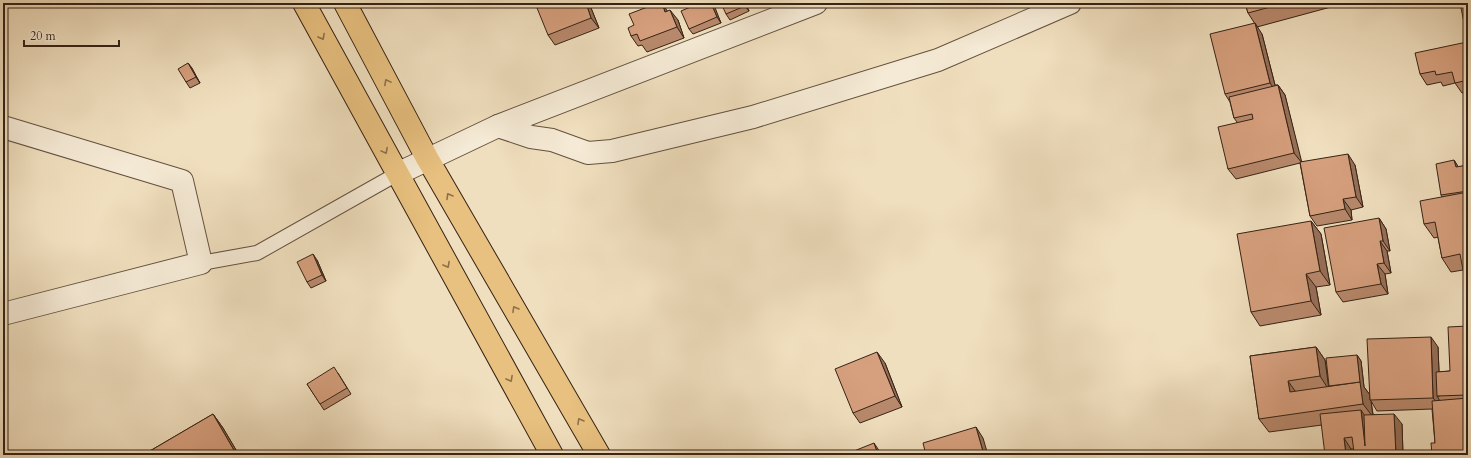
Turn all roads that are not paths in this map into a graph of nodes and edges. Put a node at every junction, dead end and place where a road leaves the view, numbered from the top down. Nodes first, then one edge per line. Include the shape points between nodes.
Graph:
1 (304, 3) edge
2 (345, 3) edge
3 (816, 3) edge
4 (1070, 3) edge
5 (498, 126) junction
6 (3, 127) edge
7 (427, 158) junction
8 (397, 174) junction
9 (201, 263) junction
10 (3, 314) edge
11 (552, 455) edge
12 (599, 455) edge

1 -> 8 highway
7 -> 2 highway
3 - 5 street
4 - 5 street via 938,60 753,117 612,151 588,153 552,140 531,137
5 - 7 street
6 - 9 street via 182,181
7 - 8 street
12 -> 7 highway
8 - 9 lane via 257,253
8 -> 11 highway
9 - 10 street

